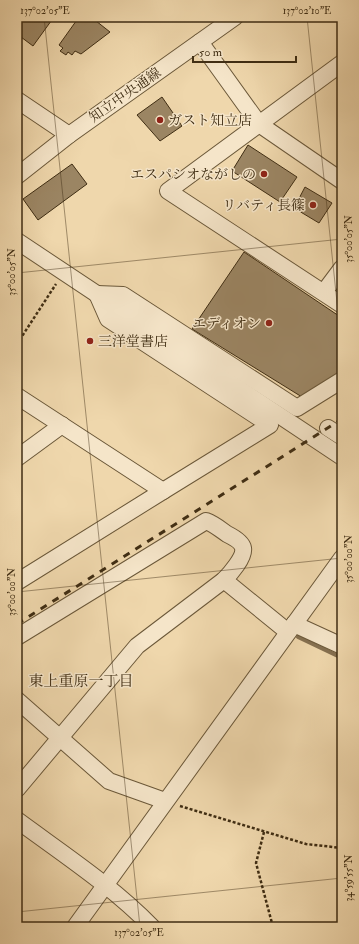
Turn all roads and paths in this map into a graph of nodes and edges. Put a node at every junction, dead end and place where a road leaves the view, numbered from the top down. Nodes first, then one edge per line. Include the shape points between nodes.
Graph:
1 (234, 17) edge
2 (200, 42) junction
3 (342, 63) edge
4 (17, 100) edge
5 (259, 124) junction
6 (69, 135) junction
7 (17, 176) edge
8 (342, 181) edge
9 (17, 241) edge
10 (342, 268) edge
11 (64, 272) junction
12 (324, 292) junction
13 (97, 294) junction
14 (342, 304) edge
15 (168, 333) junction
16 (17, 344) edge
17 (201, 372) junction
18 (342, 380) edge
19 (17, 396) edge
20 (62, 425) junction
21 (328, 428) dead end
22 (342, 437) edge
23 (342, 457) edge
24 (17, 458) edge
25 (163, 491) junction
26 (342, 558) edge
27 (224, 580) junction
28 (17, 582) edge
29 (291, 628) junction
30 (17, 637) edge
31 (342, 646) edge
32 (17, 700) edge
33 (60, 739) junction
34 (17, 790) edge
35 (165, 801) junction
36 (17, 820) edge
37 (264, 832) junction
38 (342, 848) edge
39 (105, 886) junction
40 (75, 927) edge
41 (152, 927) edge
42 (273, 927) edge

1 - 2 street, 知立中央通線
2 - 5 street
2 - 6 street, 知立中央通線
3 - 5 street
4 - 6 street
5 - 8 street
5 - 12 street via 168,191
6 - 7 street, 知立中央通線
9 - 11 street
10 - 12 street
11 - 13 street
11 - 16 path
12 - 14 street
13 - 15 street
13 - 17 street via 108,319
15 - 17 street
15 - 18 street via 298,408
17 - 23 street
17 - 25 street via 270,425
19 - 20 street
20 - 24 street
20 - 25 street
21 - 22 street
25 - 28 street
26 - 29 street
27 - 29 street
27 - 30 street via 243,554 243,547 206,521
27 - 33 street via 136,646
29 - 31 street
29 - 35 street
32 - 33 street
33 - 34 street
33 - 35 street via 109,781
35 - 37 path
35 - 39 street
36 - 39 street
37 - 38 path via 306,844
37 - 42 path via 256,863
39 - 40 street
39 - 41 street via 139,913

